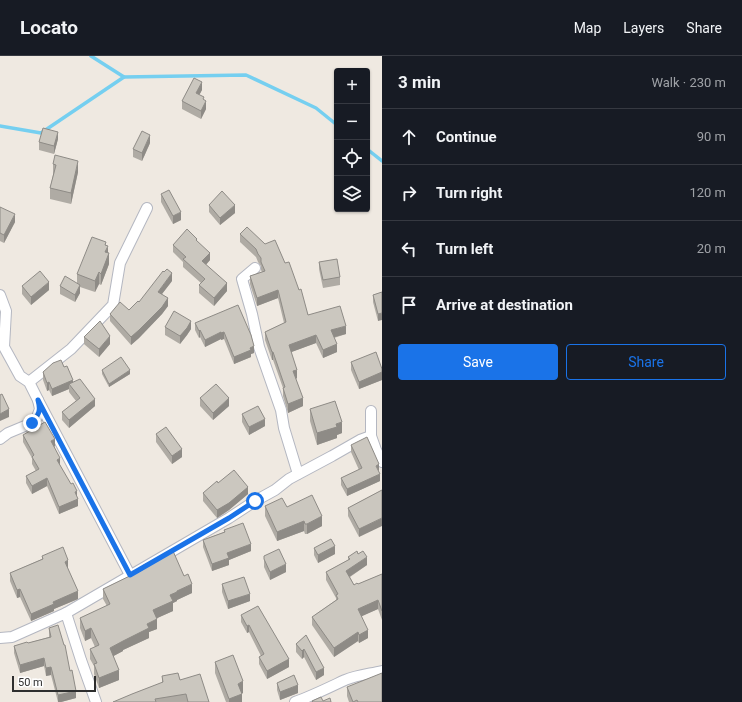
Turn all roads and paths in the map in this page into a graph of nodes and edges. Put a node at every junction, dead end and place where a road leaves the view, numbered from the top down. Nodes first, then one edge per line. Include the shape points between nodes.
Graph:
1 (147, 208) dead end
2 (255, 268) dead end
3 (0, 295) edge
4 (29, 382) junction
5 (38, 400) junction
6 (370, 411) dead end
7 (371, 436) junction
8 (0, 439) edge
9 (382, 462) edge
10 (298, 474) junction
11 (130, 575) junction
12 (66, 613) junction
13 (0, 638) edge
14 (382, 671) edge
15 (96, 702) edge
16 (295, 702) edge

1 - 4 street via 120,263 113,305 71,349
2 - 10 street via 242,279
3 - 4 street via 6,311 4,347 20,376
4 - 5 street
5 - 8 street via 40,409 32,423
5 - 11 street
6 - 7 street
7 - 9 street
7 - 10 street
10 - 11 street
11 - 12 street
12 - 13 street via 12,637
12 - 15 street
14 - 16 street via 344,681

